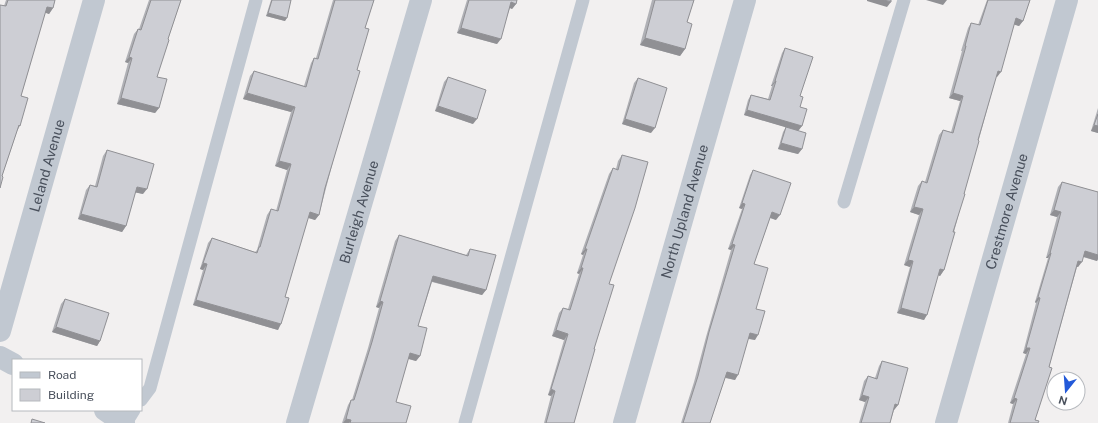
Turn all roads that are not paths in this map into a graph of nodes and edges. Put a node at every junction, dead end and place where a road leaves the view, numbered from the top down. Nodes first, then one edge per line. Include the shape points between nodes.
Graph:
1 (94, 0) edge
2 (256, 0) edge
3 (421, 0) edge
4 (583, 0) edge
5 (745, 0) edge
6 (904, 0) edge
7 (1067, 0) edge
8 (844, 202) dead end
9 (0, 331) edge
10 (0, 357) edge
11 (12, 363) edge
12 (142, 399) edge
13 (107, 411) edge
14 (133, 411) edge
15 (125, 423) edge
16 (298, 423) edge
17 (465, 423) edge
18 (624, 423) edge
19 (946, 423) edge

1 - 9 street, Leland Avenue
2 - 12 lane via 150,388
3 - 16 street, Burleigh Avenue
4 - 17 lane
5 - 18 street, North Upland Avenue
6 - 8 lane
7 - 19 street, Crestmore Avenue
10 - 11 street
13 - 15 street
14 - 15 lane

